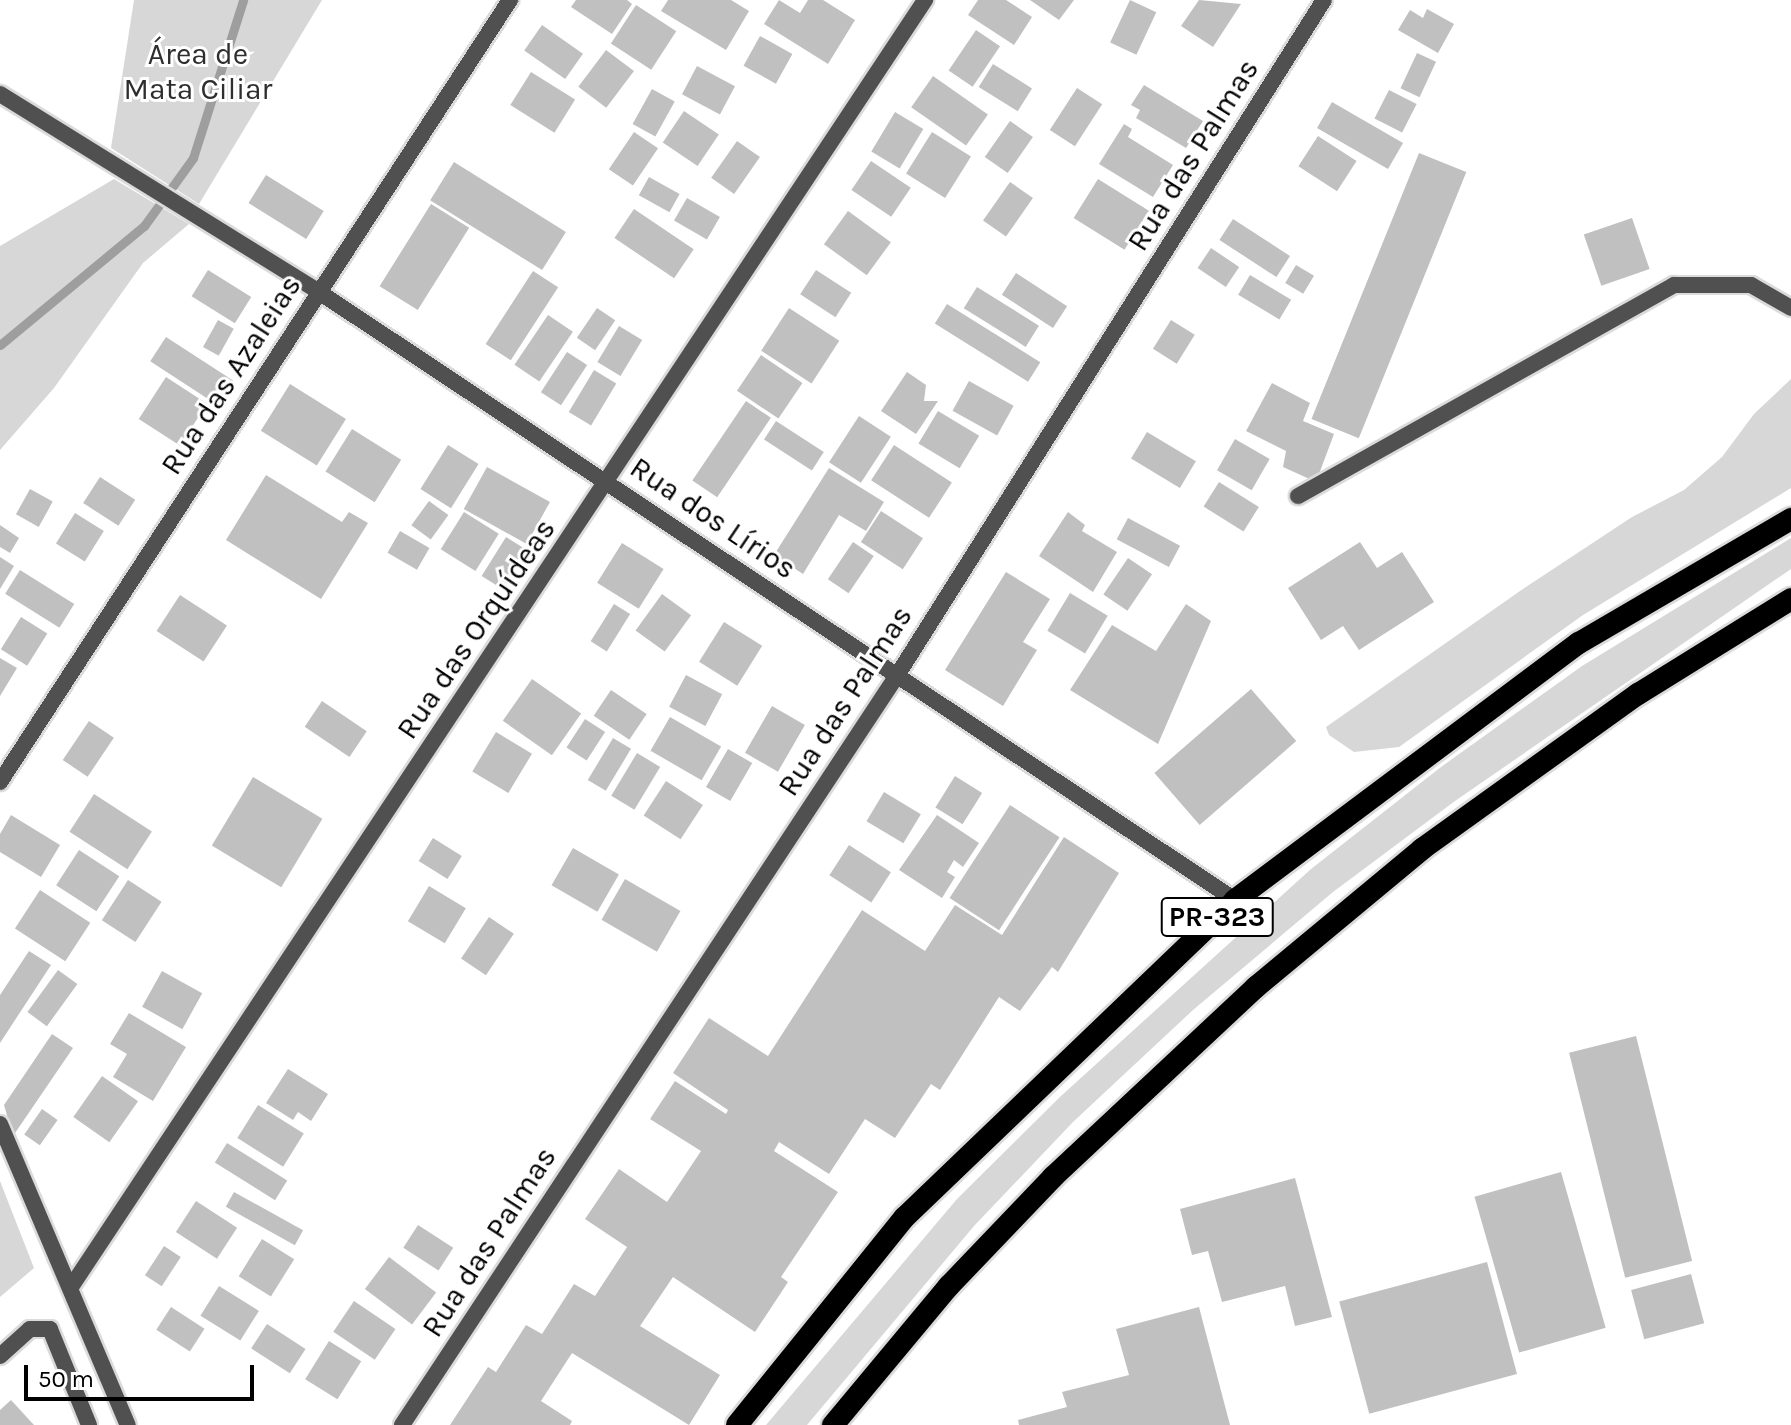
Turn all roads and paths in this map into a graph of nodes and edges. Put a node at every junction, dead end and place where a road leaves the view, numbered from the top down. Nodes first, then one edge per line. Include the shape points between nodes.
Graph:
1 (510, 0) edge
2 (925, 0) edge
3 (1324, 0) edge
4 (0, 94) edge
5 (319, 292) junction
6 (1791, 308) edge
7 (608, 481) junction
8 (1298, 496) dead end
9 (1791, 519) edge
10 (1791, 599) edge
11 (898, 674) junction
12 (0, 782) edge
13 (1235, 900) junction
14 (0, 1124) edge
15 (71, 1287) junction
16 (0, 1356) edge
17 (89, 1425) edge
18 (128, 1425) edge
19 (402, 1425) edge
20 (737, 1425) edge
21 (833, 1425) edge

1 - 5 street, Rua das Azaleias
2 - 7 street, Rua das Orquídeas
3 - 11 street, Rua das Palmas
4 - 5 street, Rua dos Lírios
5 - 7 street, Rua dos Lírios
5 - 12 street, Rua das Azaleias
6 - 8 street via 1751,285 1674,285
7 - 11 street, Rua dos Lírios
7 - 15 street, Rua das Orquídeas
9 - 13 highway, PR-323 via 1579,643
10 - 21 highway, PR-323 via 1638,694 1435,840 1256,987 1053,1177 949,1286
11 - 13 street, Rua dos Lírios
11 - 19 street, Rua das Palmas
13 - 20 highway, PR-323 via 905,1217
14 - 15 street
15 - 18 street
16 - 17 street via 30,1329 50,1329

